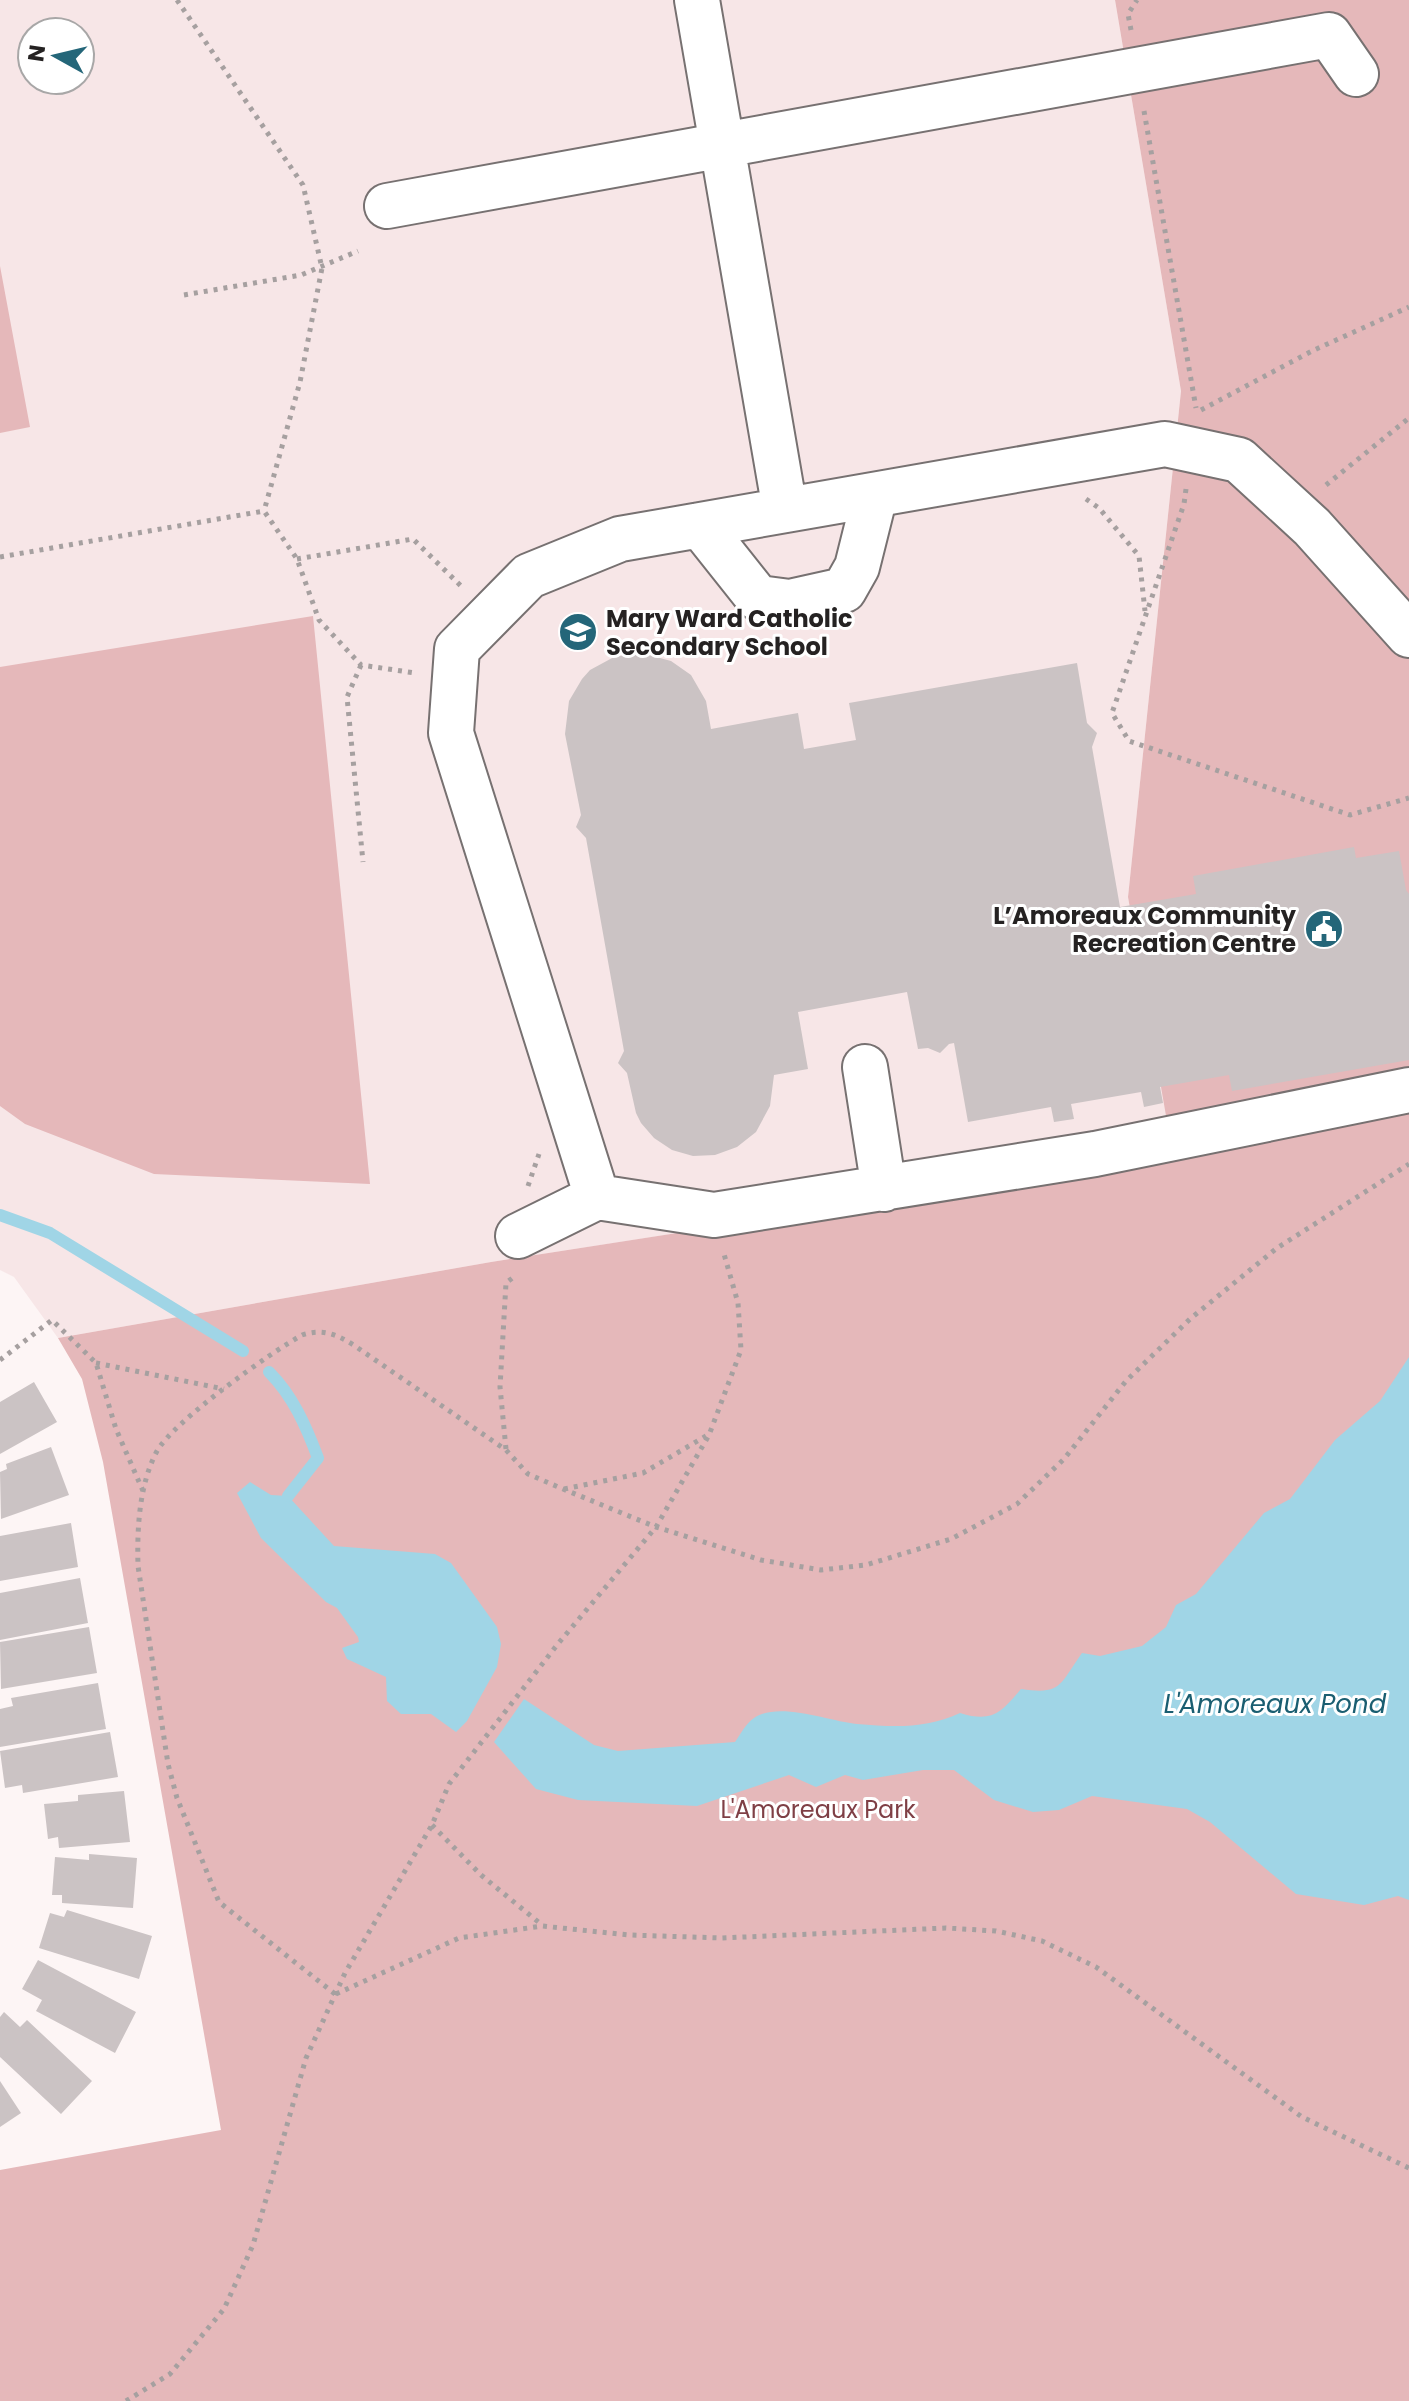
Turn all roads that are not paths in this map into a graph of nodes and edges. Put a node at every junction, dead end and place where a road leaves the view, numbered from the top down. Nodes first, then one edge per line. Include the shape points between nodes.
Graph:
1 (697, 0) edge
2 (1356, 74) dead end
3 (722, 145) junction
4 (387, 206) dead end
5 (875, 495) junction
6 (785, 510) junction
7 (700, 525) junction
8 (1409, 635) edge
9 (865, 1067) dead end
10 (1409, 1090) edge
11 (884, 1189) junction
12 (597, 1197) junction
13 (513, 1259) road end

1 - 3 lane
2 - 3 lane via 1329,35
3 - 4 lane
3 - 6 lane
5 - 6 lane
5 - 7 lane via 857,567 844,590 790,602 758,598
5 - 8 lane via 1165,444 1239,460 1294,510
6 - 7 lane
7 - 12 lane via 620,539 529,576 457,649 451,733
9 - 11 lane
10 - 11 lane via 1095,1154
11 - 12 lane via 714,1215
12 - 13 lane

